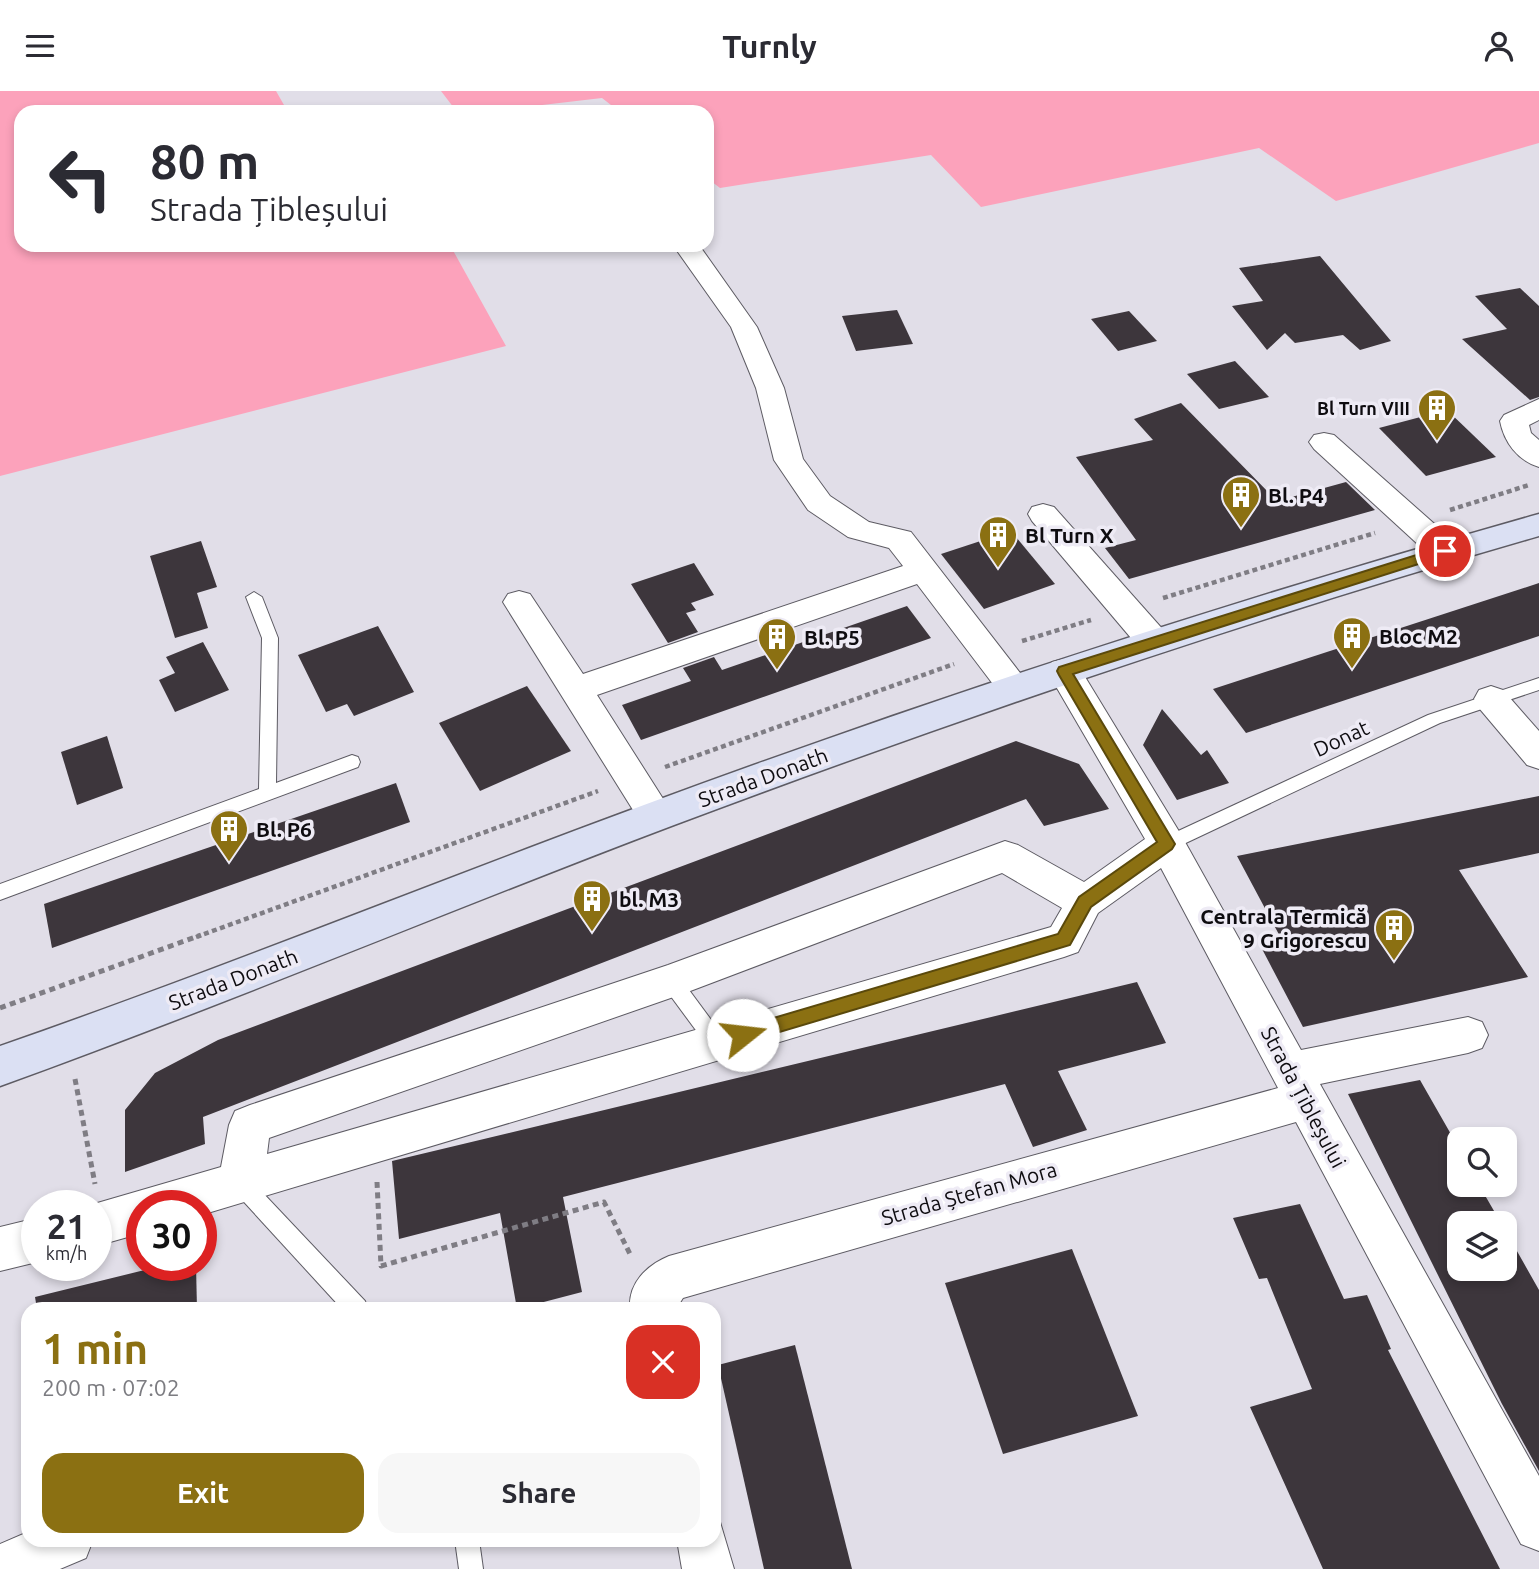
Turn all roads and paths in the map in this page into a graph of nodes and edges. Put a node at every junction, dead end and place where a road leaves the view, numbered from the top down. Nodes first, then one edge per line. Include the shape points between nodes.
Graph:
1 (691, 252) edge
2 (1539, 408) edge
3 (1324, 442) dead end
4 (1539, 457) edge
5 (1043, 514) dead end
6 (1539, 525) edge
7 (1445, 551) junction
8 (924, 571) junction
9 (254, 597) dead end
10 (519, 602) dead end
11 (1154, 642) junction
12 (1064, 671) junction
13 (1539, 684) edge
14 (1014, 687) junction
15 (576, 689) junction
16 (1491, 699) junction
17 (1539, 755) edge
18 (352, 762) dead end
19 (267, 793) junction
20 (656, 816) junction
21 (1167, 844) junction
22 (0, 892) edge
23 (1085, 902) junction
24 (671, 981) junction
25 (1468, 1035) dead end
26 (716, 1042) junction
27 (0, 1066) edge
28 (73, 1071) dead end
29 (1297, 1085) junction
30 (375, 1143) junction
31 (94, 1175) dead end
32 (240, 1183) junction
33 (215, 1190) edge
34 (21, 1244) edge
35 (0, 1249) edge
36 (350, 1302) edge
37 (652, 1302) edge
38 (653, 1302) edge
39 (1539, 1526) edge
40 (52, 1547) edge
41 (468, 1547) edge
42 (703, 1547) edge
43 (1, 1569) edge
44 (471, 1569) edge
45 (708, 1569) edge

1 - 8 street via 744,327 770,388 789,460 819,503 859,530 900,540
2 - 4 street via 1514,421 1517,436
3 - 7 street
5 - 11 street
6 - 7 main road, Strada Donath
7 - 11 main road, Strada Donath
8 - 14 street
8 - 15 street
9 - 19 lane via 270,638
10 - 15 street
11 - 12 main road, Strada Donath
12 - 14 main road, Strada Donath
12 - 21 street, Strada Țibleșului
13 - 16 lane, Donat
14 - 20 main road, Strada Donath
15 - 20 street
16 - 17 street
16 - 21 lane, Donat via 1434,719
18 - 19 lane
19 - 22 lane
20 - 27 main road, Strada Donath
21 - 23 street
21 - 29 street, Strada Țibleșului
23 - 24 street via 1005,856
23 - 26 street via 1064,940
24 - 26 lane
24 - 32 street via 250,1125
25 - 29 street, Strada Ștefan Mora
26 - 30 street
28 - 31 path
29 - 38 street, Strada Ștefan Mora via 670,1279
29 - 39 street, Strada Țibleșului
30 - 32 street
30 - 37 path via 381,1266 604,1202
32 - 33 street
32 - 36 lane
34 - 35 street
40 - 43 street
41 - 44 lane
42 - 45 street

